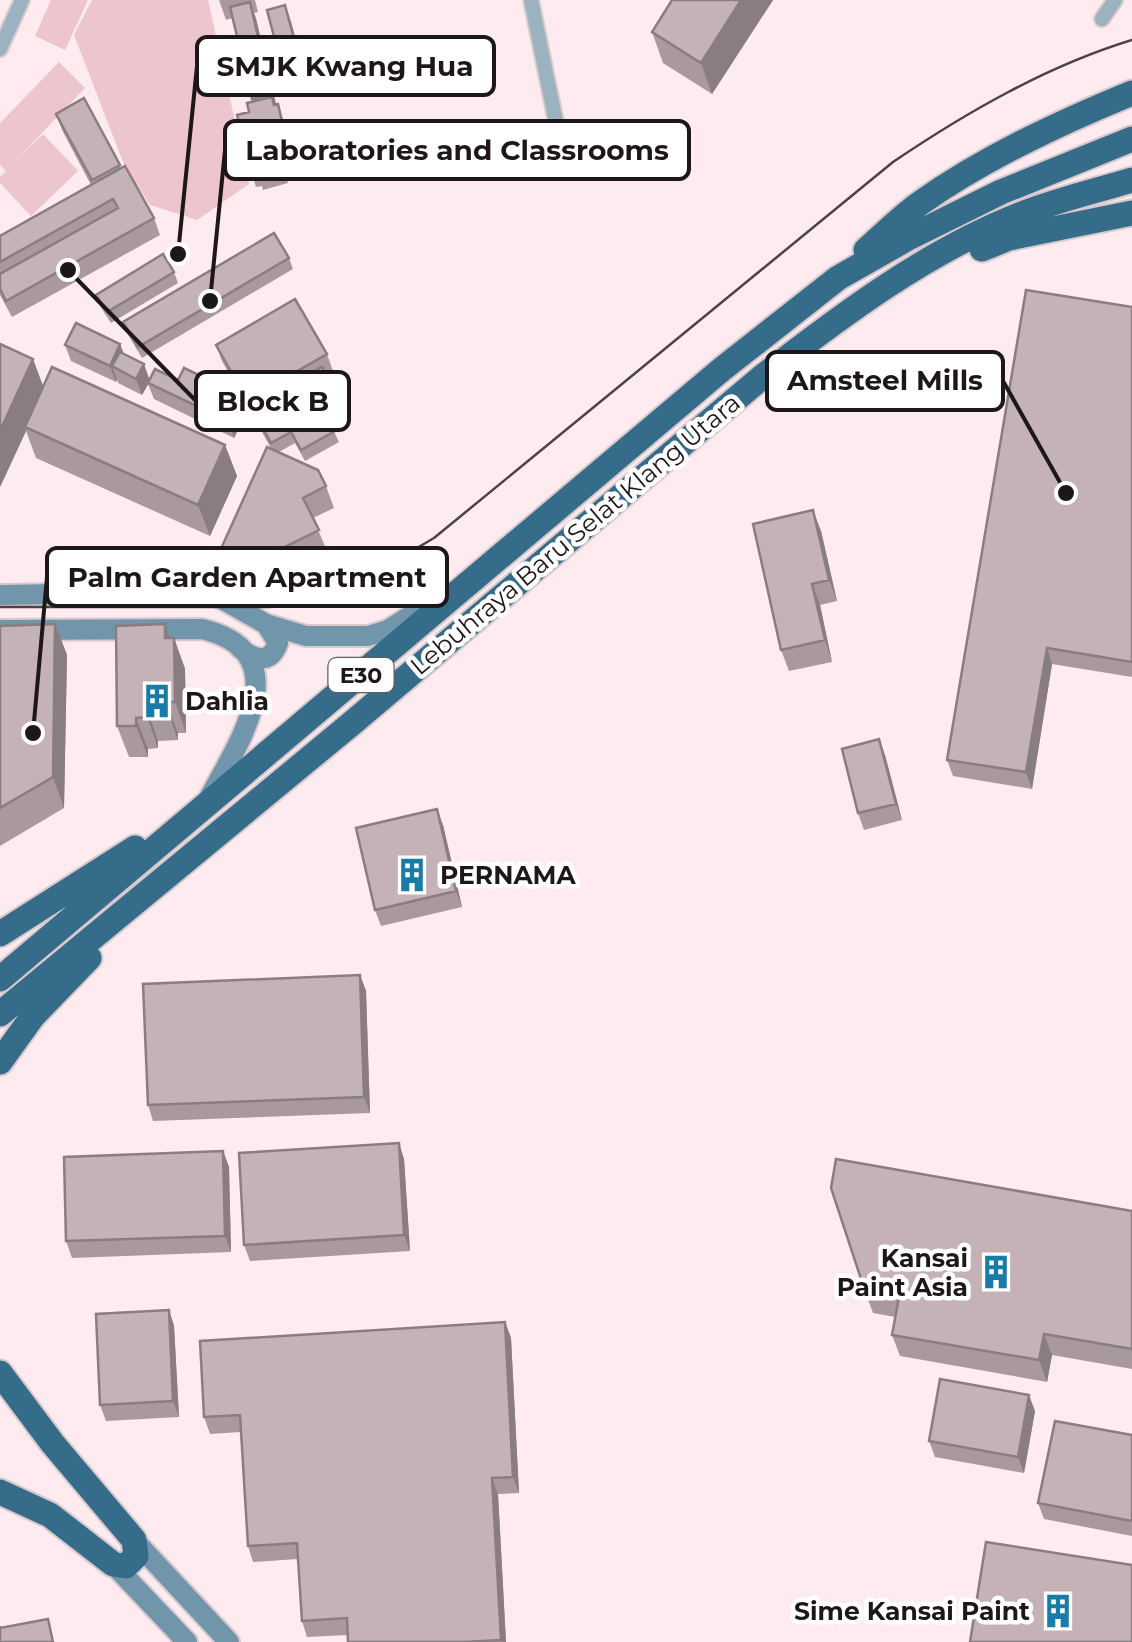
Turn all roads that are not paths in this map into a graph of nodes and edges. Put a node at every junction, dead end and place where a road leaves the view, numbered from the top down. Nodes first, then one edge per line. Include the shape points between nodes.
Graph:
1 (22, 0) edge
2 (531, 0) edge
3 (1115, 0) edge
4 (1102, 19) dead end
5 (0, 49) edge
6 (1132, 93) edge
7 (558, 132) dead end
8 (1132, 140) edge
9 (1132, 180) edge
10 (1132, 213) edge
11 (838, 278) junction
12 (829, 325) junction
13 (542, 523) junction
14 (0, 596) edge
15 (266, 624) junction
16 (0, 630) edge
17 (240, 647) junction
18 (204, 806) junction
19 (163, 877) junction
20 (0, 934) edge
21 (0, 978) edge
22 (0, 1014) edge
23 (0, 1062) edge
24 (0, 1373) edge
25 (0, 1398) edge
26 (52, 1444) junction
27 (0, 1492) edge
28 (134, 1540) junction
29 (112, 1564) junction
30 (187, 1642) edge
31 (229, 1642) edge

1 - 5 street
2 - 7 street
3 - 4 street
6 - 11 highway, Lebuhraya Baru Selat Klang Utara / E30 via 960,177 915,207
8 - 11 highway, Lebuhraya Baru Selat Klang Utara / E30 via 1001,192
9 - 12 highway, Lebuhraya Baru Selat Klang Utara / E30 via 982,232
10 - 12 highway, Lebuhraya Baru Selat Klang Utara / E30 via 1009,238
11 - 13 highway, Lebuhraya Baru Selat Klang Utara / E30
12 - 19 highway, Lebuhraya Baru Selat Klang Utara / E30
13 - 15 main road via 388,630 306,636
13 - 18 highway, Lebuhraya Baru Selat Klang Utara / E30
14 - 15 main road via 198,592
15 - 17 main road via 278,643 270,656 254,658
16 - 17 main road via 202,629
17 - 18 main road via 254,670 256,698
18 - 20 highway, E30
18 - 21 highway, Lebuhraya Baru Selat Klang Utara / E30
19 - 22 highway, Lebuhraya Baru Selat Klang Utara / E30
19 - 23 highway via 33,1016
24 - 26 highway
25 - 26 highway
26 - 28 highway
27 - 29 highway via 50,1515
28 - 29 highway via 132,1562
28 - 31 main road
29 - 30 main road

